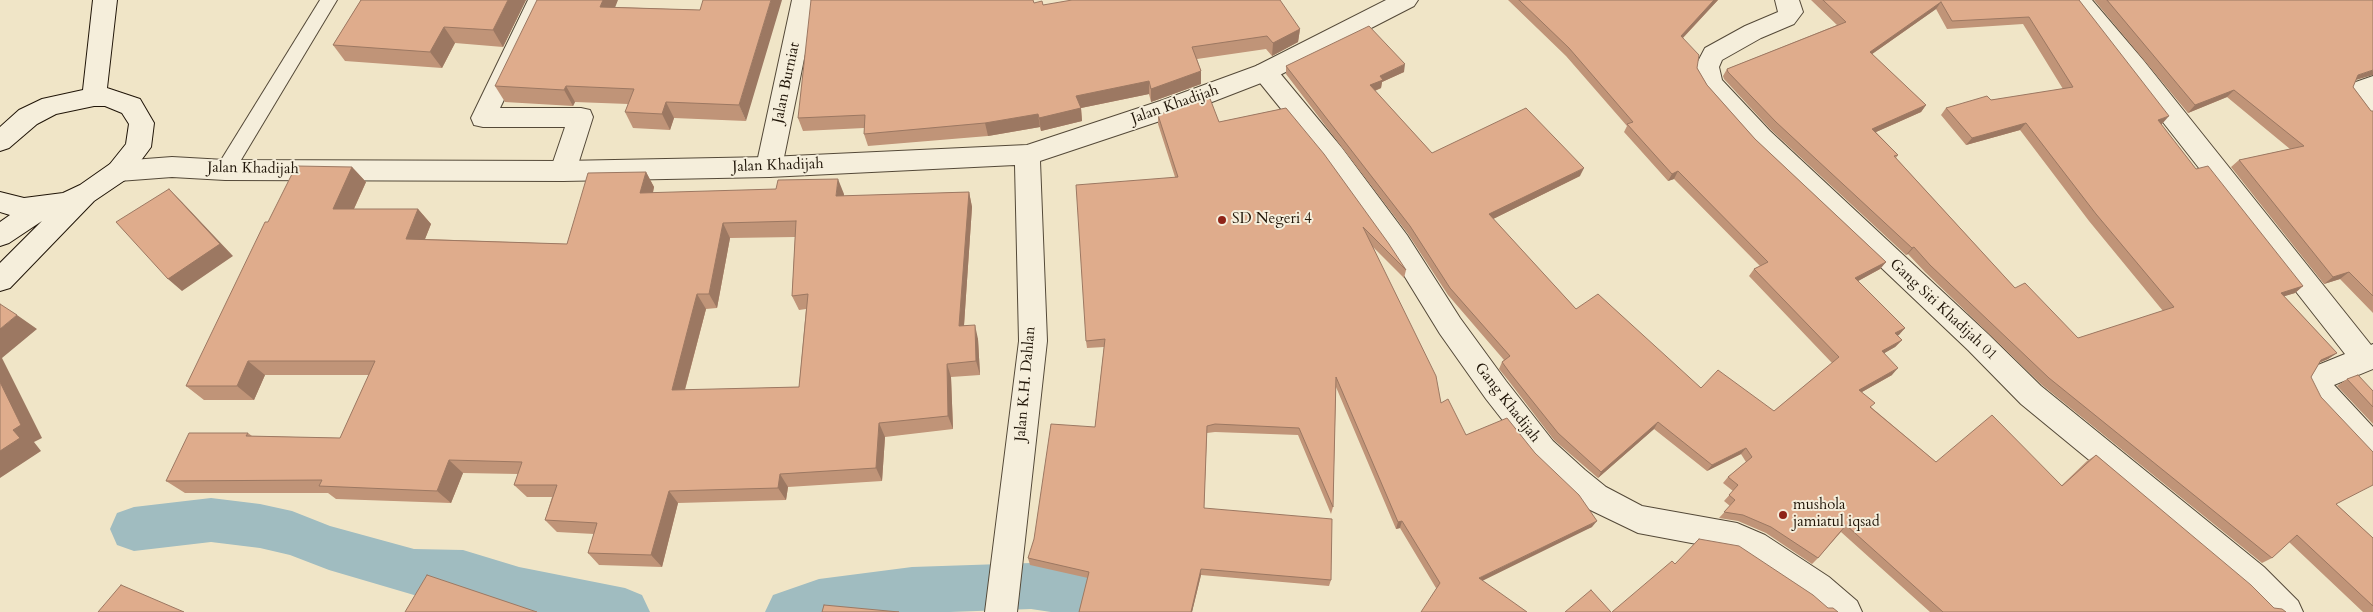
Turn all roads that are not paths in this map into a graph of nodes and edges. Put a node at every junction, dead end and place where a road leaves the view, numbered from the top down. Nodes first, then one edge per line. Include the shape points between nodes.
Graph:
1 (105, 0) edge
2 (328, 0) edge
3 (540, 0) edge
4 (804, 0) edge
5 (1406, 0) edge
6 (1787, 0) edge
7 (2079, 0) edge
8 (1265, 72) junction
9 (2373, 85) edge
10 (94, 97) junction
11 (2373, 110) edge
12 (0, 141) edge
13 (1027, 155) junction
14 (769, 167) junction
15 (225, 170) junction
16 (119, 171) junction
17 (563, 171) junction
18 (90, 192) junction
19 (0, 202) edge
20 (44, 207) junction
21 (0, 235) edge
22 (0, 280) edge
23 (2369, 357) edge
24 (2373, 447) edge
25 (1001, 612) edge
26 (1846, 612) edge
27 (2287, 612) edge

1 - 10 street
2 - 15 lane
3 - 17 street via 483,118 581,117
4 - 14 street, Jalan Burniat
5 - 8 street, Jalan Khadijah
6 - 27 street, Gang Siti Khadijah 01 via 1792,12 1786,18 1714,54 1707,67 1712,86 1761,138 2031,395 2253,578
7 - 23 street
8 - 13 street, Jalan Khadijah
8 - 26 street, Gang Khadijah via 1333,155 1398,243 1450,326 1496,390 1544,450 1574,480 1595,497 1638,519 1737,537 1754,545 1818,588
9 - 11 street via 2358,93
10 - 12 street via 51,106 28,117
10 - 16 street via 107,97 131,106 142,123 138,147
13 - 14 street, Jalan Khadijah
13 - 25 street, Jalan K.H. Dahlan via 1033,341
14 - 17 street, Jalan Khadijah
15 - 16 street, Jalan Khadijah via 172,167
15 - 17 street, Jalan Khadijah
16 - 18 street
18 - 20 street via 68,202
18 - 22 street
19 - 20 street via 24,208
20 - 21 street
23 - 24 street via 2323,376 2317,382 2323,393

